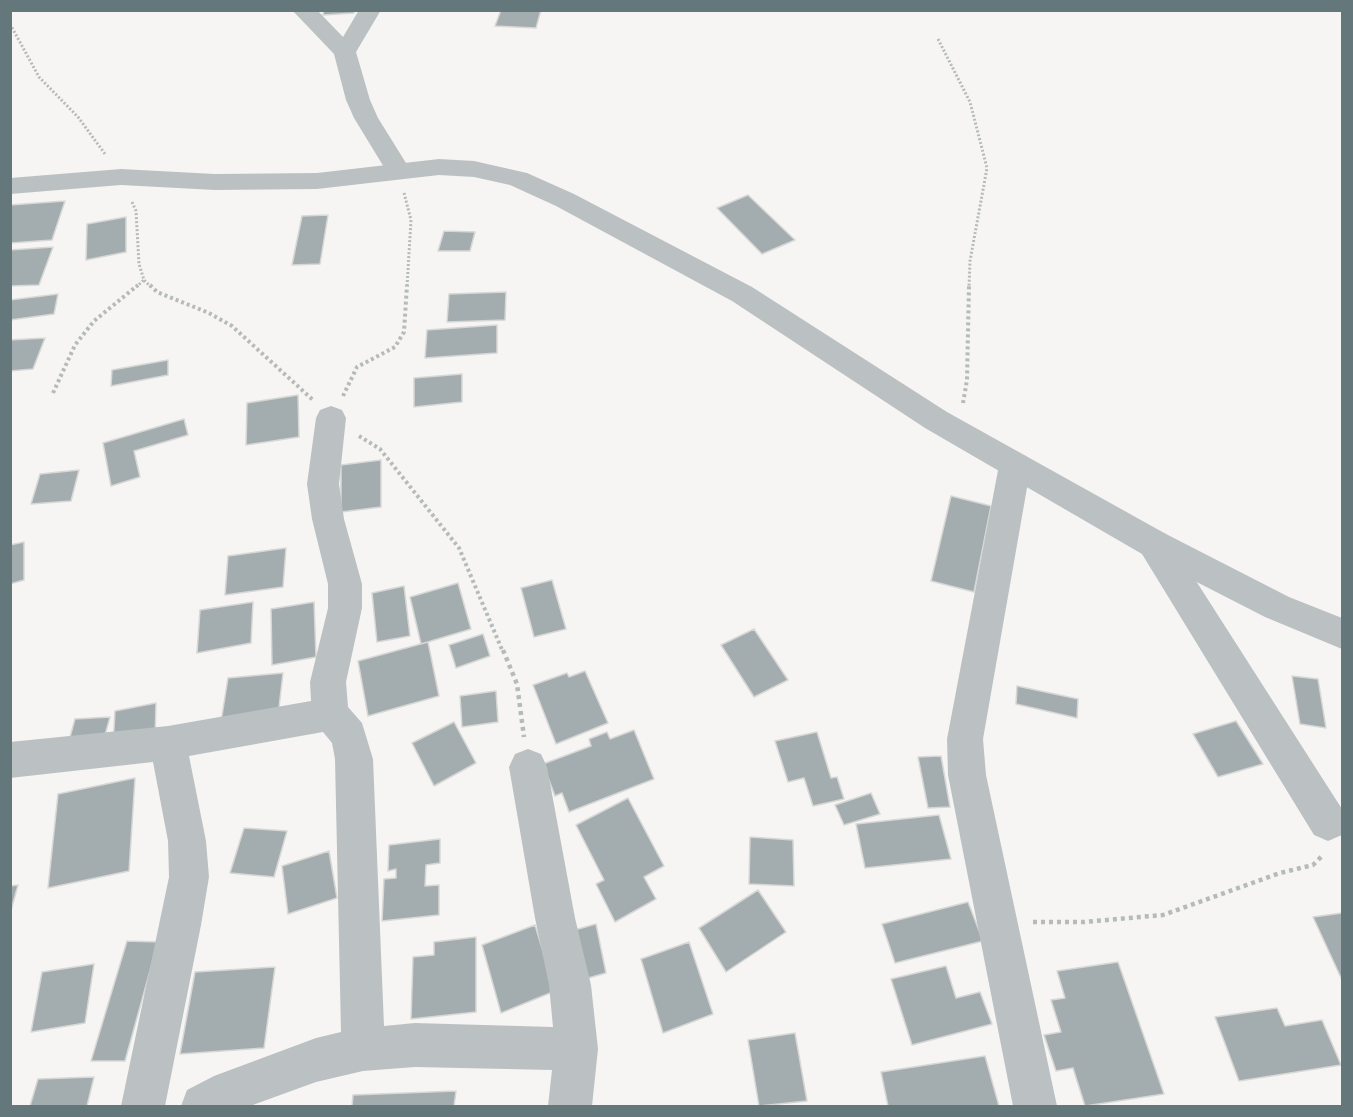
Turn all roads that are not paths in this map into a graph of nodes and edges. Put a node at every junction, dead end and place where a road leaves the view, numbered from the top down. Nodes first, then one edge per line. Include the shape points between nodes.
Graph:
1 (302, 10) edge
2 (370, 10) edge
3 (345, 52) junction
4 (399, 171) junction
5 (10, 186) edge
6 (331, 418) road end
7 (1015, 465) junction
8 (1154, 544) junction
9 (1342, 634) edge
10 (330, 714) junction
11 (168, 743) junction
12 (10, 760) edge
13 (528, 767) road end
14 (1328, 822) road end
15 (363, 1049) junction
16 (576, 1049) junction
17 (143, 1107) edge
18 (203, 1107) edge
19 (570, 1107) edge
20 (1035, 1107) edge

1 - 3 street
2 - 3 street
3 - 4 street via 362,109
4 - 5 street via 268,183 121,177
4 - 7 street via 474,169 518,179 546,192 742,294
6 - 10 street via 323,484 345,584 345,608 328,682
7 - 8 street
7 - 20 street via 965,739 967,776
8 - 9 street via 1277,607
8 - 14 street
10 - 11 street
10 - 15 street via 349,735 354,759
11 - 12 street
11 - 17 street via 187,840 189,877
13 - 16 street via 570,985
15 - 16 street via 415,1045
15 - 18 street via 316,1060 230,1092
16 - 19 street

